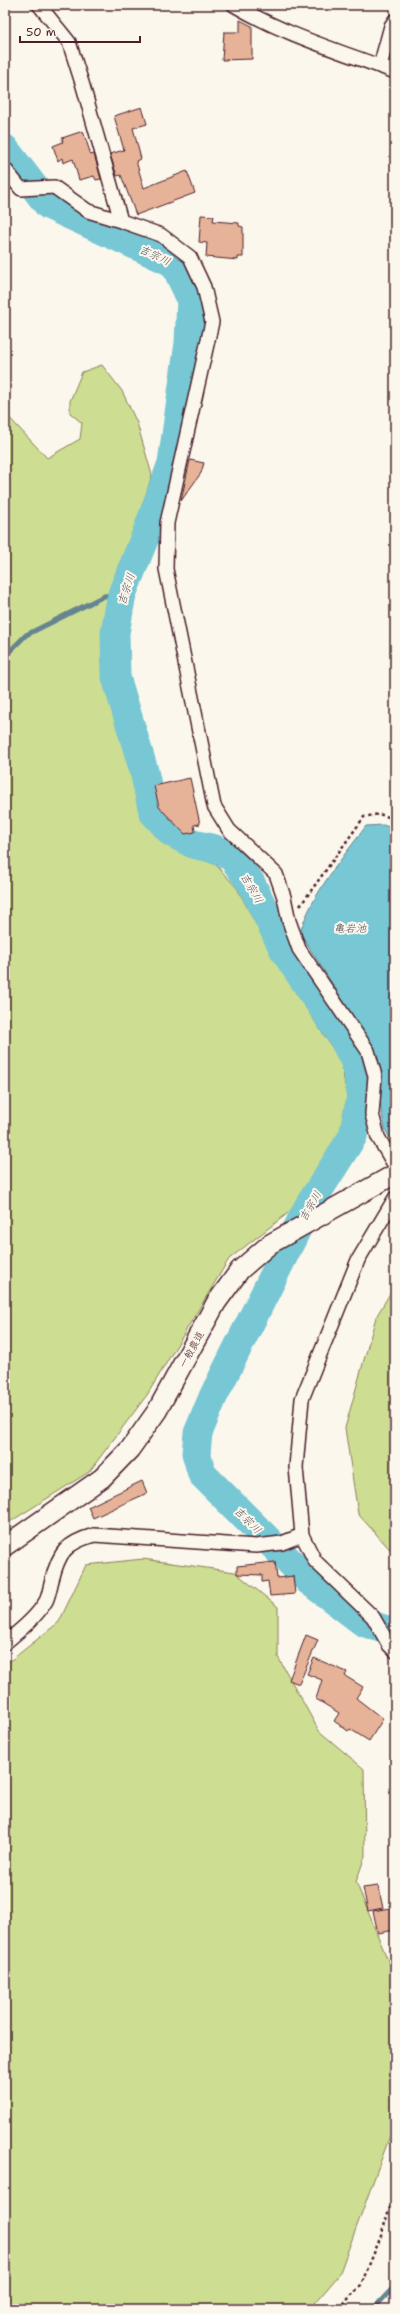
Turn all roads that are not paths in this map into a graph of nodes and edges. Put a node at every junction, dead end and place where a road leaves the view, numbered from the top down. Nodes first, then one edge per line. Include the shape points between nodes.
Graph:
1 (39, 5) edge
2 (234, 5) edge
3 (395, 20) edge
4 (380, 66) junction
5 (395, 72) edge
6 (5, 169) edge
7 (121, 221) junction
8 (395, 1166) edge
9 (395, 1174) edge
10 (395, 1198) edge
11 (302, 1535) junction
12 (5, 1546) edge
13 (5, 1643) edge
14 (395, 1651) edge

1 - 7 street via 69,42
2 - 4 street via 293,36
3 - 4 street
4 - 5 street
6 - 7 street via 21,189 54,188 88,212
7 - 8 street via 161,235 190,257 204,288 212,322 167,523 166,569 214,806 229,830 276,874 299,948 368,1051 375,1076 372,1114 378,1137
9 - 12 street, 一般農道 via 270,1244 240,1270 216,1303 157,1411 130,1450 102,1478
10 - 11 street via 358,1260 302,1399 296,1467
11 - 13 street via 282,1543 256,1546 94,1535 77,1540 62,1552 47,1599 39,1612
11 - 14 street via 315,1561 373,1617

